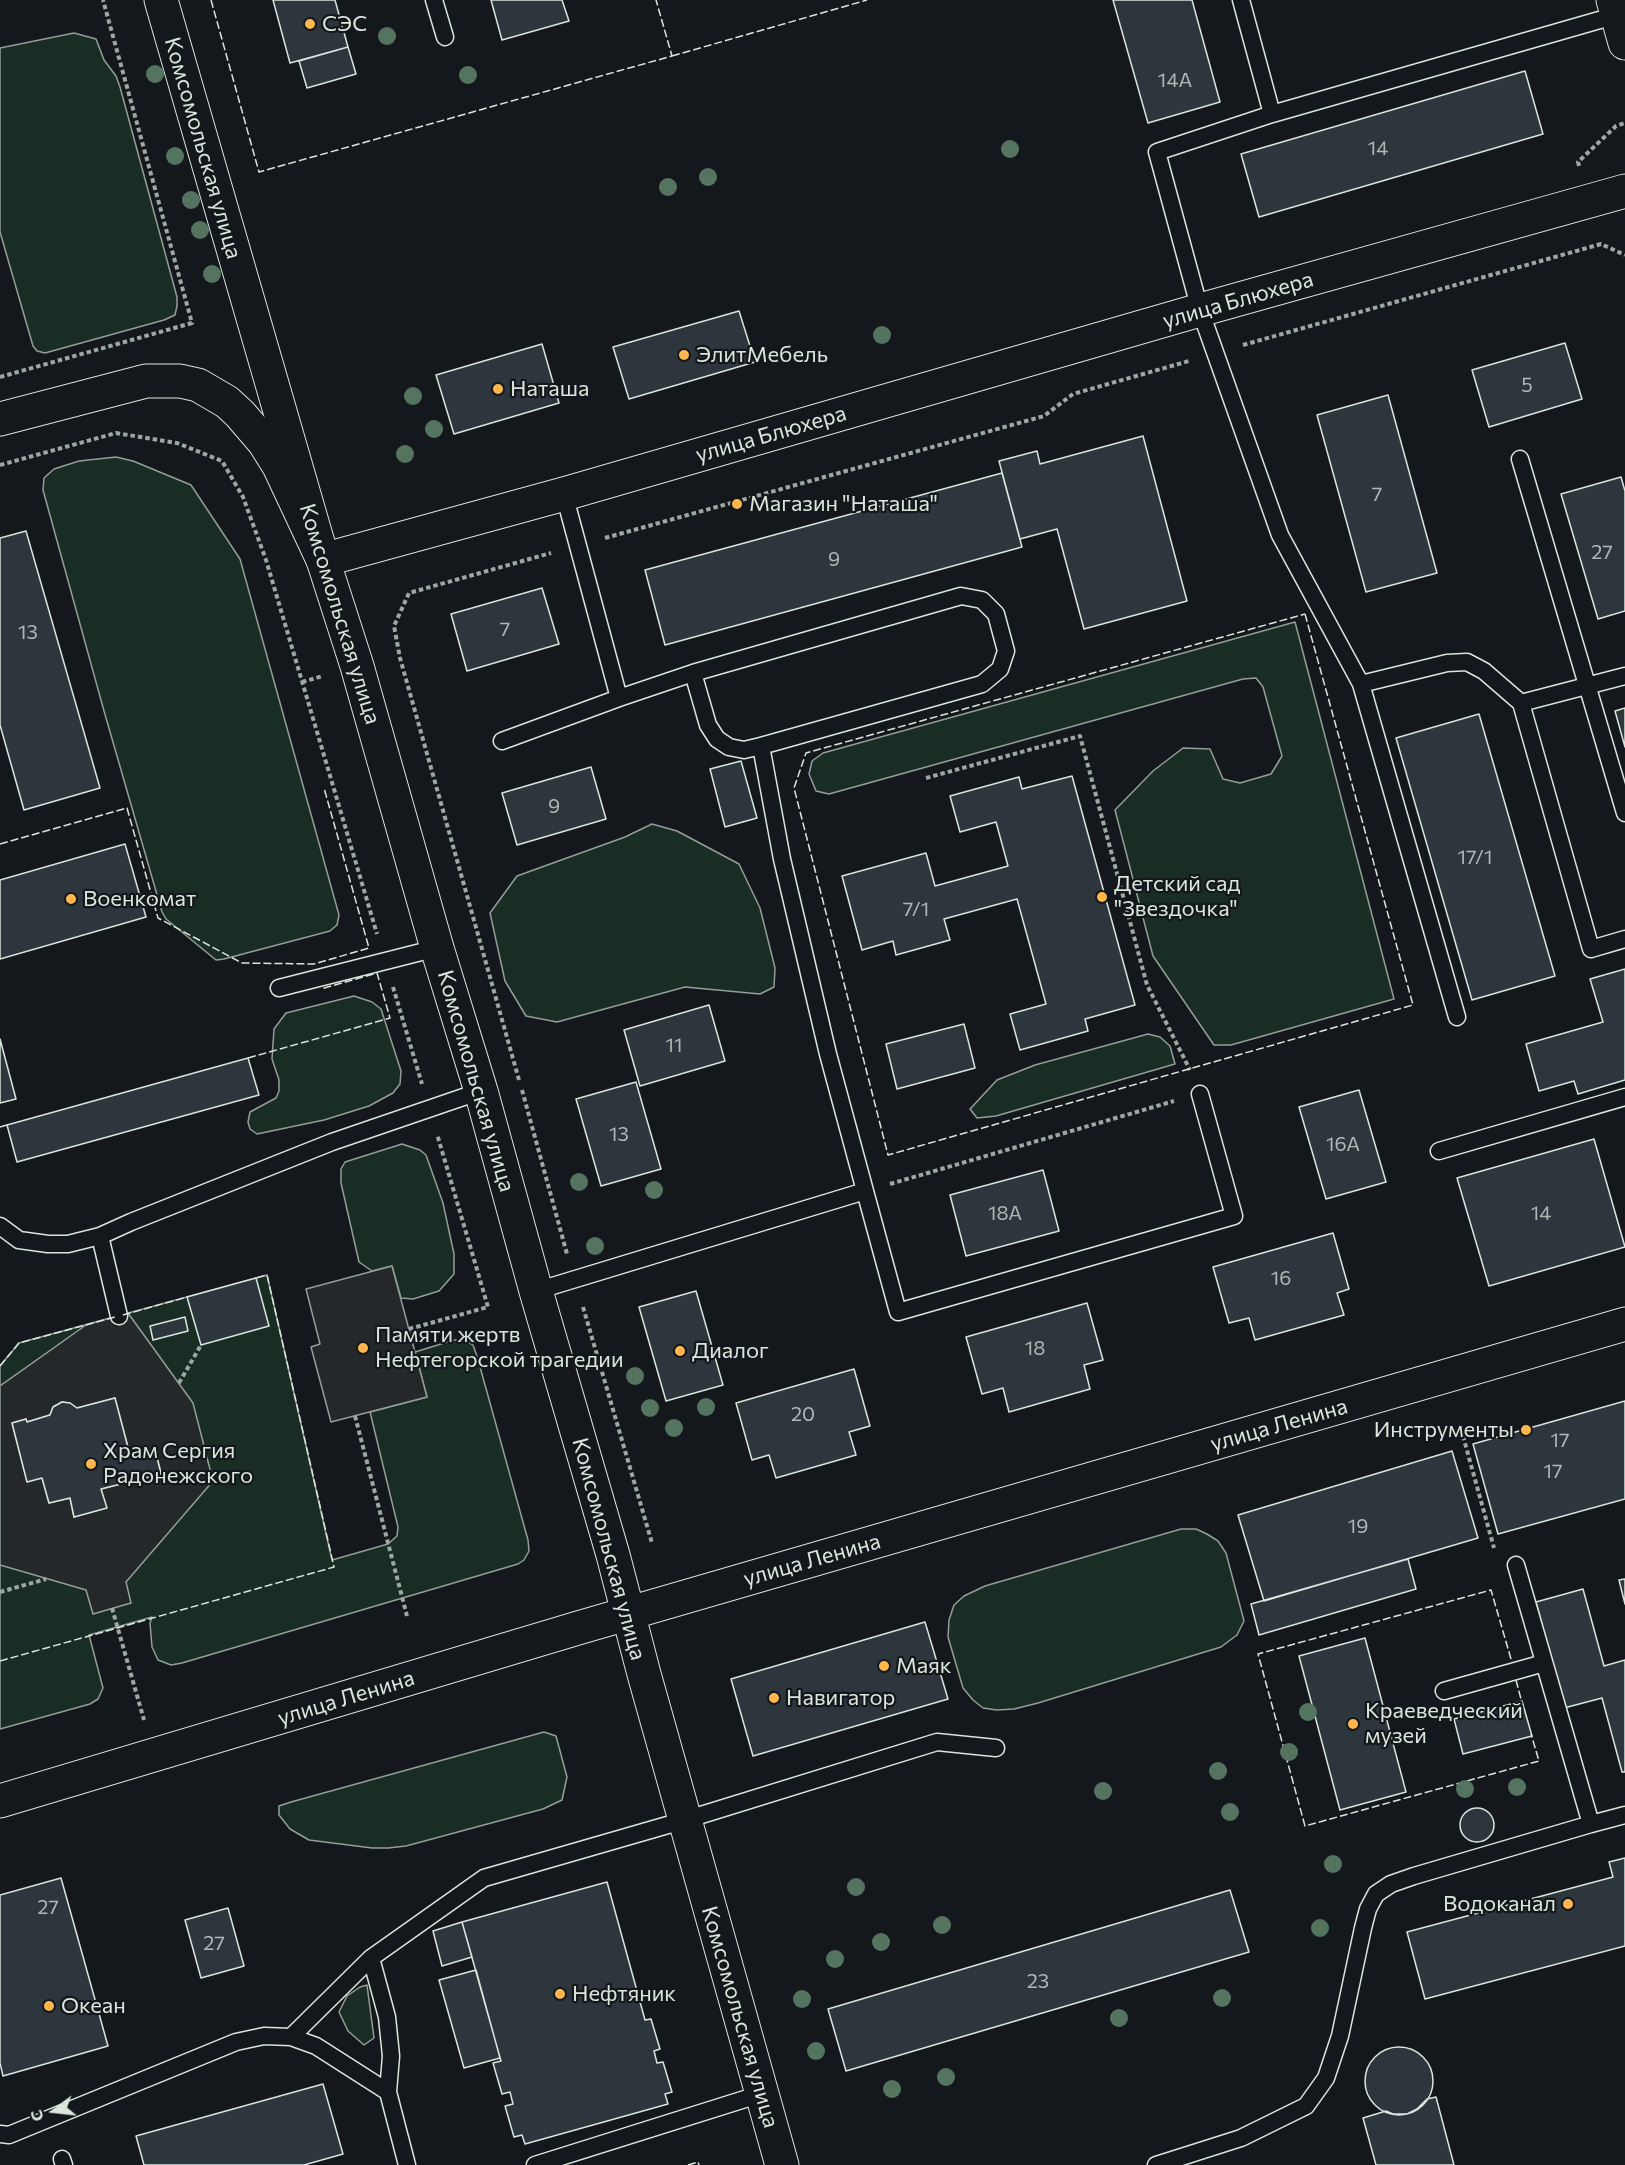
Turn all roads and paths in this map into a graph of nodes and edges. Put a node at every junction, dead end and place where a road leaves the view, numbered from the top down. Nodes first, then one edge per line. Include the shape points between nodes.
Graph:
1 (103, 0) edge
2 (161, 0) edge
3 (434, 0) edge
4 (1241, 0) edge
5 (1618, 19) edge
6 (445, 37) dead end
7 (1272, 114) junction
8 (1625, 191) edge
9 (1625, 255) edge
10 (1200, 310) junction
11 (1215, 353) junction
12 (0, 377) edge
13 (0, 419) edge
14 (1520, 459) dead end
15 (0, 465) edge
16 (564, 494) junction
17 (579, 545) junction
18 (323, 560) junction
19 (693, 674) junction
20 (1625, 676) edge
21 (1361, 684) junction
22 (1588, 687) junction
23 (619, 698) junction
24 (1521, 703) junction
25 (502, 741) dead end
26 (761, 746) junction
27 (926, 778) dead end
28 (1625, 813) edge
29 (1625, 939) edge
30 (437, 948) junction
31 (385, 961) junction
32 (279, 988) dead end
33 (1457, 1017) dead end
34 (482, 1091) junction
35 (1200, 1094) junction
36 (1625, 1096) edge
37 (429, 1109) junction
38 (1439, 1151) dead end
39 (865, 1191) junction
40 (0, 1226) edge
41 (100, 1236) junction
42 (574, 1279) junction
43 (536, 1291) junction
44 (119, 1316) dead end
45 (1625, 1324) edge
46 (409, 1329) dead end
47 (201, 1345) dead end
48 (178, 1383) dead end
49 (355, 1416) dead end
50 (652, 1543) dead end
51 (1516, 1565) dead end
52 (46, 1579) dead end
53 (0, 1592) edge
54 (112, 1608) dead end
55 (628, 1614) junction
56 (407, 1616) dead end
57 (1544, 1663) junction
58 (1444, 1691) dead end
59 (996, 1748) dead end
60 (154, 1755) junction
61 (0, 1801) edge
62 (1625, 1815) edge
63 (685, 1820) junction
64 (1591, 1824) junction
65 (372, 1958) junction
66 (291, 2037) junction
67 (388, 2092) junction
68 (761, 2094) junction
69 (0, 2134) edge
70 (407, 2165) edge
71 (535, 2165) edge
72 (782, 2165) edge
73 (1156, 2165) edge

1 - 12 path via 192,323
2 - 18 street, Комсомольская улица
3 - 6 lane
4 - 7 lane
5 - 7 lane
7 - 10 lane via 1157,152
8 - 10 street, улица Блюхера
9 - 11 path via 1601,244
10 - 11 lane
10 - 16 street, улица Блюхера
11 - 17 path via 1073,394 1044,416
11 - 21 lane via 1280,535
13 - 18 street via 146,381 198,385 240,414 264,442
14 - 22 lane
15 - 31 path via 116,433 177,443 222,461 243,497 266,560
16 - 17 lane
16 - 18 street, улица Блюхера
17 - 23 lane
17 - 42 path via 409,593 394,626
18 - 30 street, Комсомольская улица
19 - 23 lane
19 - 26 lane via 708,725 717,739 744,750
19 - 26 lane via 961,596 982,600 996,614 1006,651 1000,669 982,684
20 - 22 lane
21 - 24 lane via 1447,663 1467,662 1484,671
21 - 33 lane
22 - 24 lane
22 - 28 lane
23 - 25 lane
24 - 29 lane via 1591,949
26 - 39 lane via 782,859
27 - 35 path via 1080,736 1147,985
30 - 31 lane
30 - 34 street, Комсомольская улица
31 - 32 lane
31 - 37 path
34 - 37 lane
34 - 43 street, Комсомольская улица
35 - 39 path
35 - 39 lane via 1234,1216 898,1312
36 - 38 lane
37 - 41 lane via 332,1142
37 - 46 path via 488,1307
39 - 42 lane
40 - 41 lane via 19,1240 48,1244 68,1244
41 - 44 lane
42 - 43 lane
42 - 50 path
43 - 55 street, Комсомольская улица
45 - 55 street, улица Ленина
47 - 48 path
49 - 56 path
51 - 57 lane
52 - 53 path
54 - 60 path
55 - 60 street, улица Ленина
55 - 63 street, Комсомольская улица
57 - 58 lane
57 - 64 lane
59 - 63 lane via 937,1742
60 - 61 street, улица Ленина
62 - 64 lane
63 - 65 lane via 484,1878
63 - 68 street, Комсомольская улица
64 - 73 lane via 1414,1876 1376,1894 1363,1928 1340,2037 1326,2078 1306,2106 1241,2138
65 - 66 lane
65 - 67 lane via 387,2017 391,2056
66 - 67 lane via 316,2046
66 - 69 lane via 264,2036 236,2042 9,2134
67 - 70 lane
68 - 71 lane
68 - 72 street, Комсомольская улица

